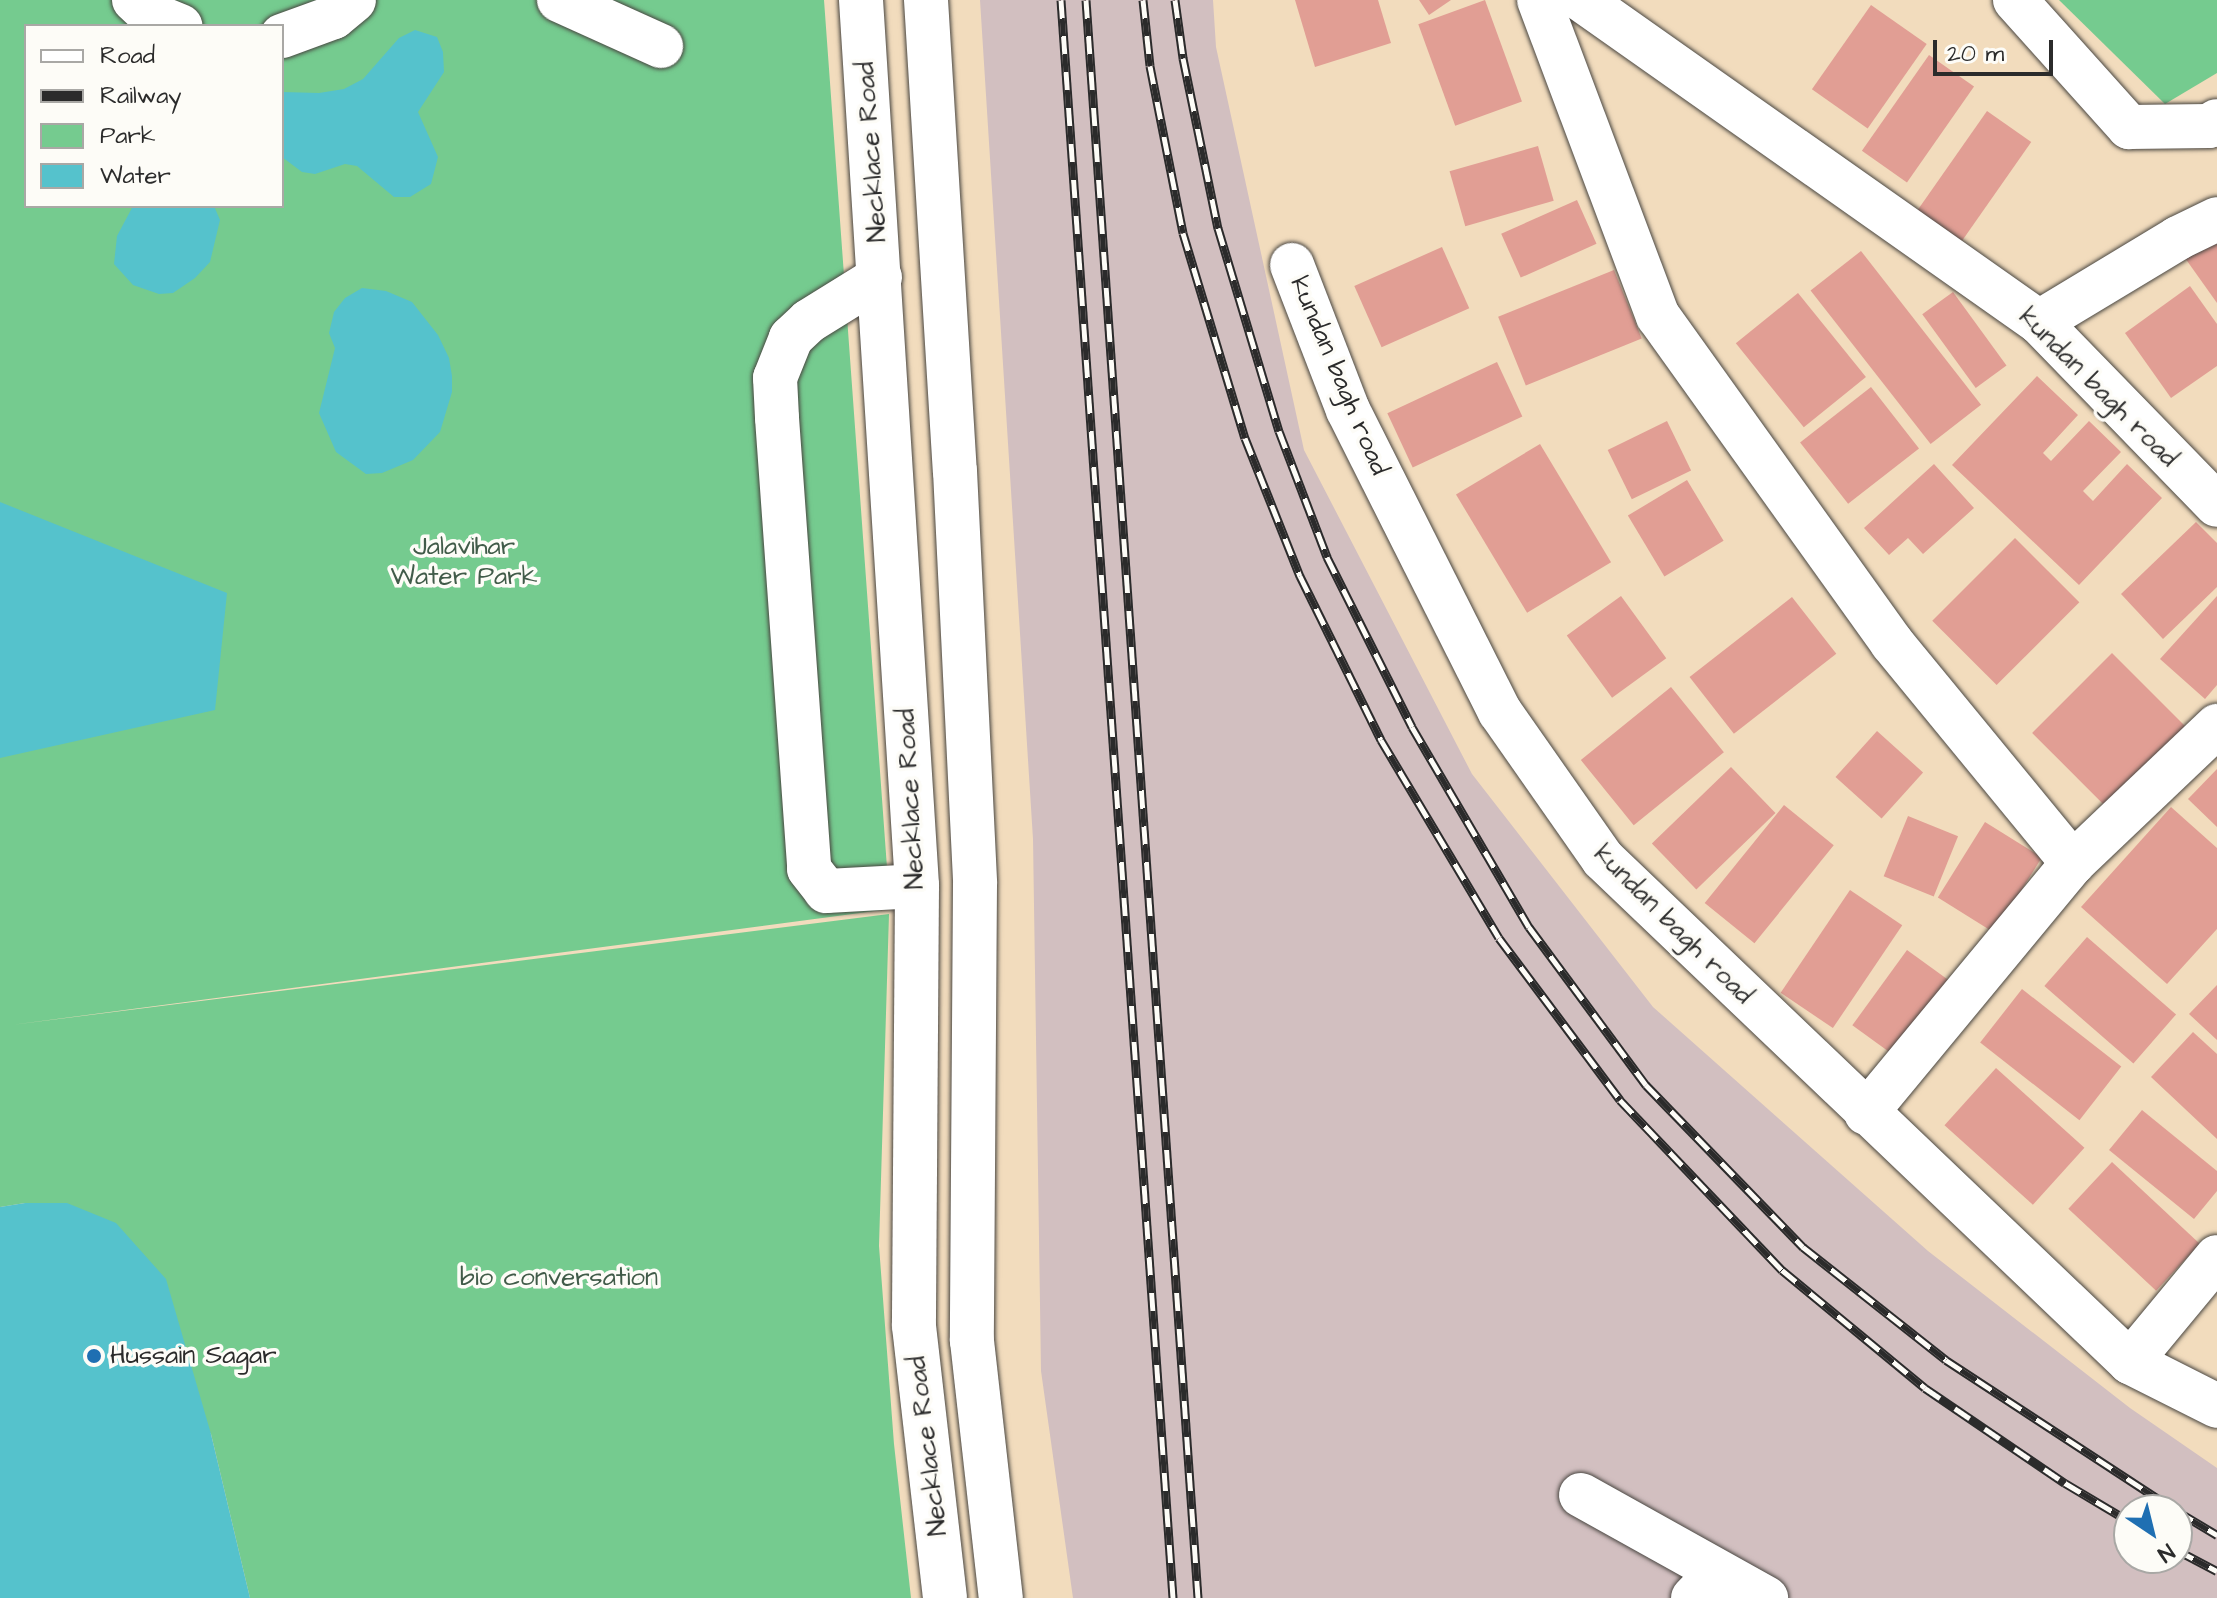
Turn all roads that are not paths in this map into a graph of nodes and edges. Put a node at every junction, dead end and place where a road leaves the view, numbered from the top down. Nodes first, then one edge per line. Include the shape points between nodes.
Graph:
1 (134, 0) edge
2 (354, 0) edge
3 (559, 0) edge
4 (1539, 0) edge
5 (1582, 0) edge
6 (2015, 0) edge
7 (927, 15) edge
8 (862, 17) edge
9 (175, 24) edge
10 (284, 35) edge
11 (661, 46) dead end
12 (2217, 121) edge
13 (938, 181) junction
14 (875, 187) junction
15 (2217, 219) edge
16 (1292, 265) dead end
17 (880, 277) junction
18 (2039, 322) junction
19 (2217, 505) edge
20 (2217, 726) edge
21 (2073, 863) junction
22 (917, 886) junction
23 (1866, 1113) junction
24 (2217, 1257) edge
25 (2130, 1362) junction
26 (2217, 1406) edge
27 (1581, 1495) dead end
28 (1706, 1585) edge
29 (945, 1598) edge
30 (1001, 1598) edge
31 (1766, 1598) edge

1 - 9 street via 148,13
2 - 10 street via 334,17
3 - 11 street
4 - 21 street via 1658,316 1892,643
5 - 18 street, kundan bagh road
6 - 12 street via 2129,127 2209,126
7 - 8 street
7 - 13 street
8 - 14 street, Necklace Road
13 - 14 street
13 - 30 street via 975,884 972,1341
14 - 17 street, Necklace Road
15 - 18 street
16 - 23 street, kundan bagh road via 1348,410 1500,712 1603,859
17 - 22 street, Necklace Road
17 - 22 street via 791,338 775,378 777,418 809,869 826,891
18 - 19 street, kundan bagh road
20 - 21 street
21 - 23 street
22 - 29 street, Necklace Road via 914,1326
23 - 25 street, kundan bagh road
24 - 25 street
25 - 26 street, kundan bagh road
27 - 28 street
28 - 31 street

